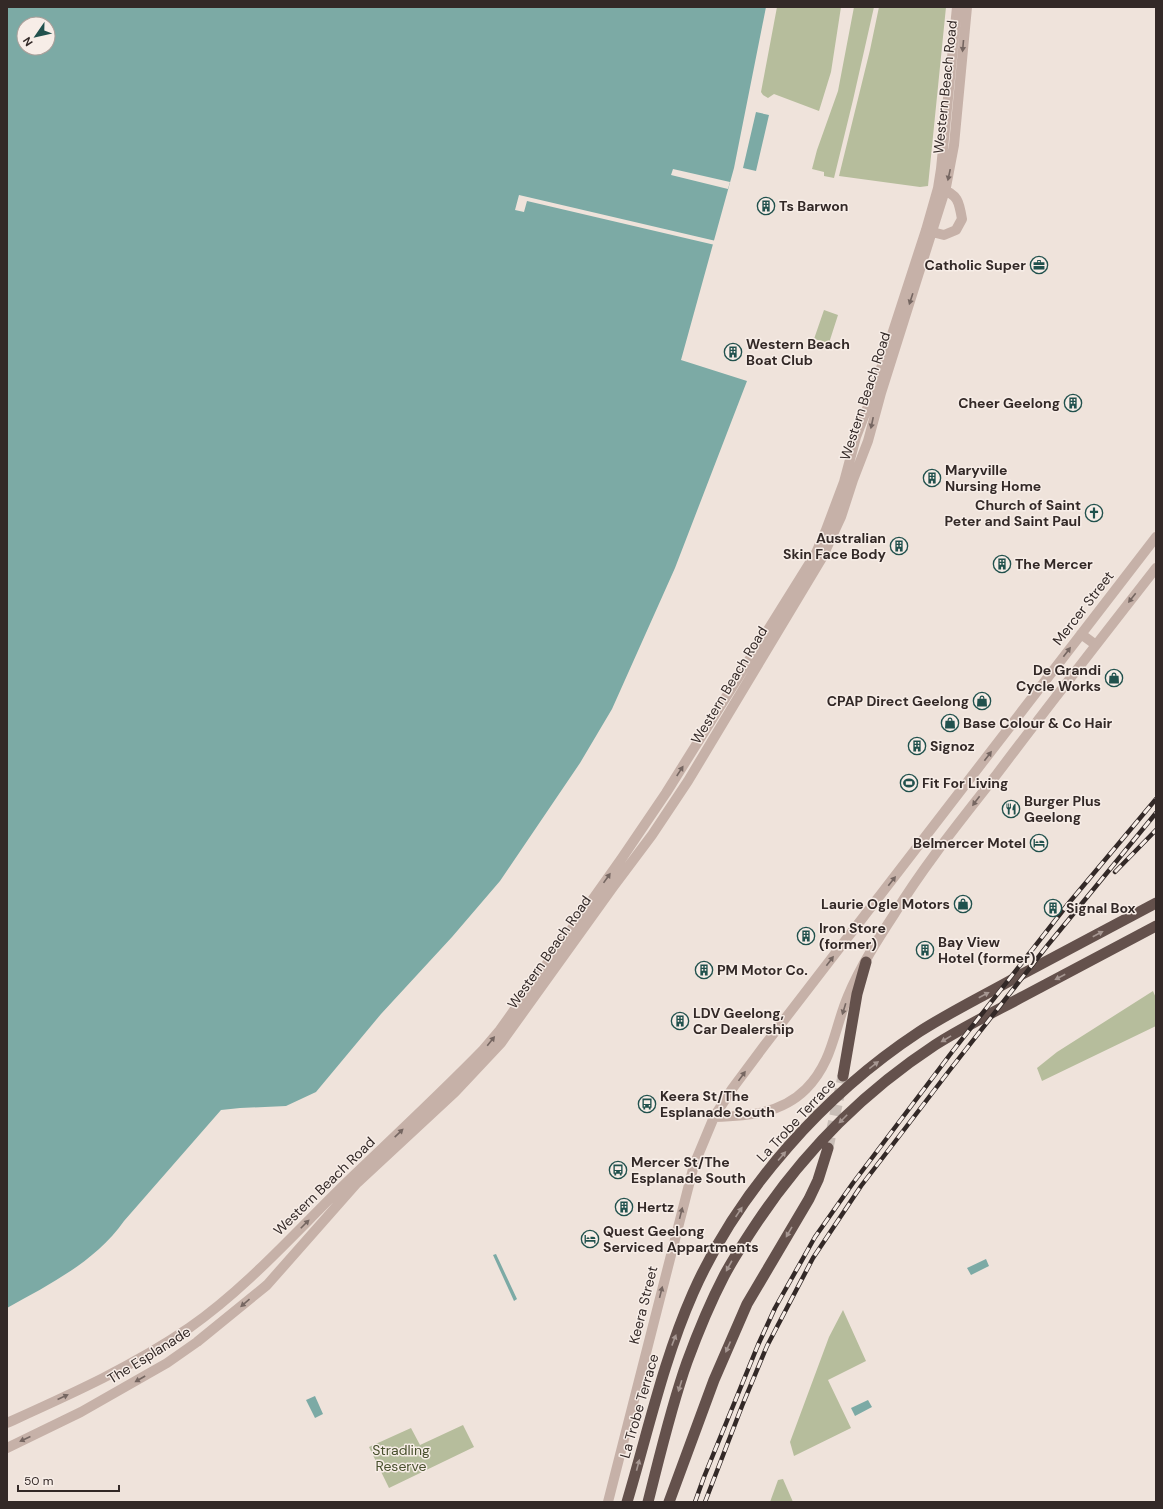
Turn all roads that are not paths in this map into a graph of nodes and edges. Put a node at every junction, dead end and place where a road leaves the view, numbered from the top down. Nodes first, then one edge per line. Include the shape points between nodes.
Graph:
1 (957, 7) edge
2 (967, 7) edge
3 (942, 189) junction
4 (929, 231) junction
5 (1156, 537) edge
6 (1156, 568) edge
7 (1081, 634) junction
8 (1096, 645) junction
9 (1156, 903) edge
10 (1156, 926) edge
11 (866, 962) junction
12 (755, 1059) joint
13 (843, 1076) tunnel mouth
14 (714, 1117) junction
15 (828, 1148) tunnel mouth
16 (278, 1251) junction
17 (289, 1260) junction
18 (265, 1263) junction
19 (274, 1277) junction
20 (7, 1423) edge
21 (7, 1448) edge
22 (608, 1502) edge
23 (627, 1502) edge
24 (648, 1502) edge
25 (669, 1502) edge

1 - 3 street, Western Beach Road via 941,169
2 -> 3 street, Western Beach Road via 954,145 949,174
3 - 4 street, Western Beach Road
3 - 4 street via 953,194 959,204 962,219 956,230 944,235
16 -> 4 street, Western Beach Road via 483,1050 500,1030 683,767 816,553 844,482 856,437
4 -> 17 street, Western Beach Road via 868,441 833,537 676,800 501,1043 455,1092 357,1184
5 - 7 street, Mercer Street
6 -> 8 street
7 - 8 street
12 -> 7 street, Mercer Street
8 -> 11 street via 937,852 895,912
23 -> 9 highway, La Trobe Terrace via 664,1368 694,1291 736,1216 757,1186 809,1124 862,1075 899,1046 958,1008
10 -> 24 highway via 967,1026 912,1061 849,1113 793,1173 773,1198 735,1256 704,1318 679,1388
11 - 13 highway via 857,994
11 -> 14 street via 847,998 826,1060 805,1090 794,1099 770,1111 752,1115
14 -> 12 street, Keera Street
22 -> 14 street, Keera Street via 690,1178
15 -> 25 highway via 809,1199 747,1304 714,1380
16 - 17 street
16 - 18 street, The Esplanade
17 - 19 street, The Esplanade
18 - 19 street
20 -> 18 street, The Esplanade via 88,1386 163,1345 201,1319
19 -> 21 street, The Esplanade via 234,1313 167,1363 81,1412

